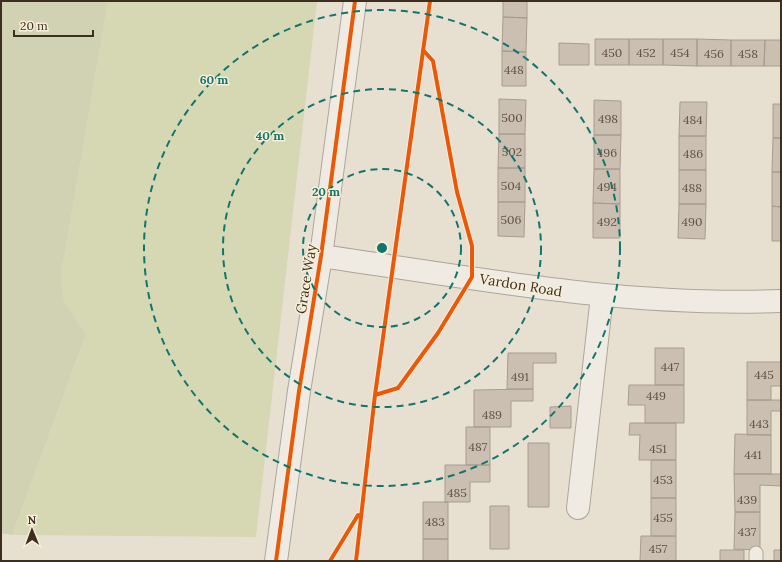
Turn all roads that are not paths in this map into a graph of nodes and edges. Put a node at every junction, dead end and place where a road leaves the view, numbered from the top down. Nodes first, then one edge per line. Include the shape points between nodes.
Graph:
1 (355, 1) edge
2 (321, 256) junction
3 (602, 296) junction
4 (781, 301) edge
5 (578, 508) dead end
6 (276, 561) edge

1 - 2 street, Grace Way
2 - 3 street, Vardon Road
2 - 6 street, Grace Way via 299,391
3 - 4 street, Vardon Road via 700,302
3 - 5 street

